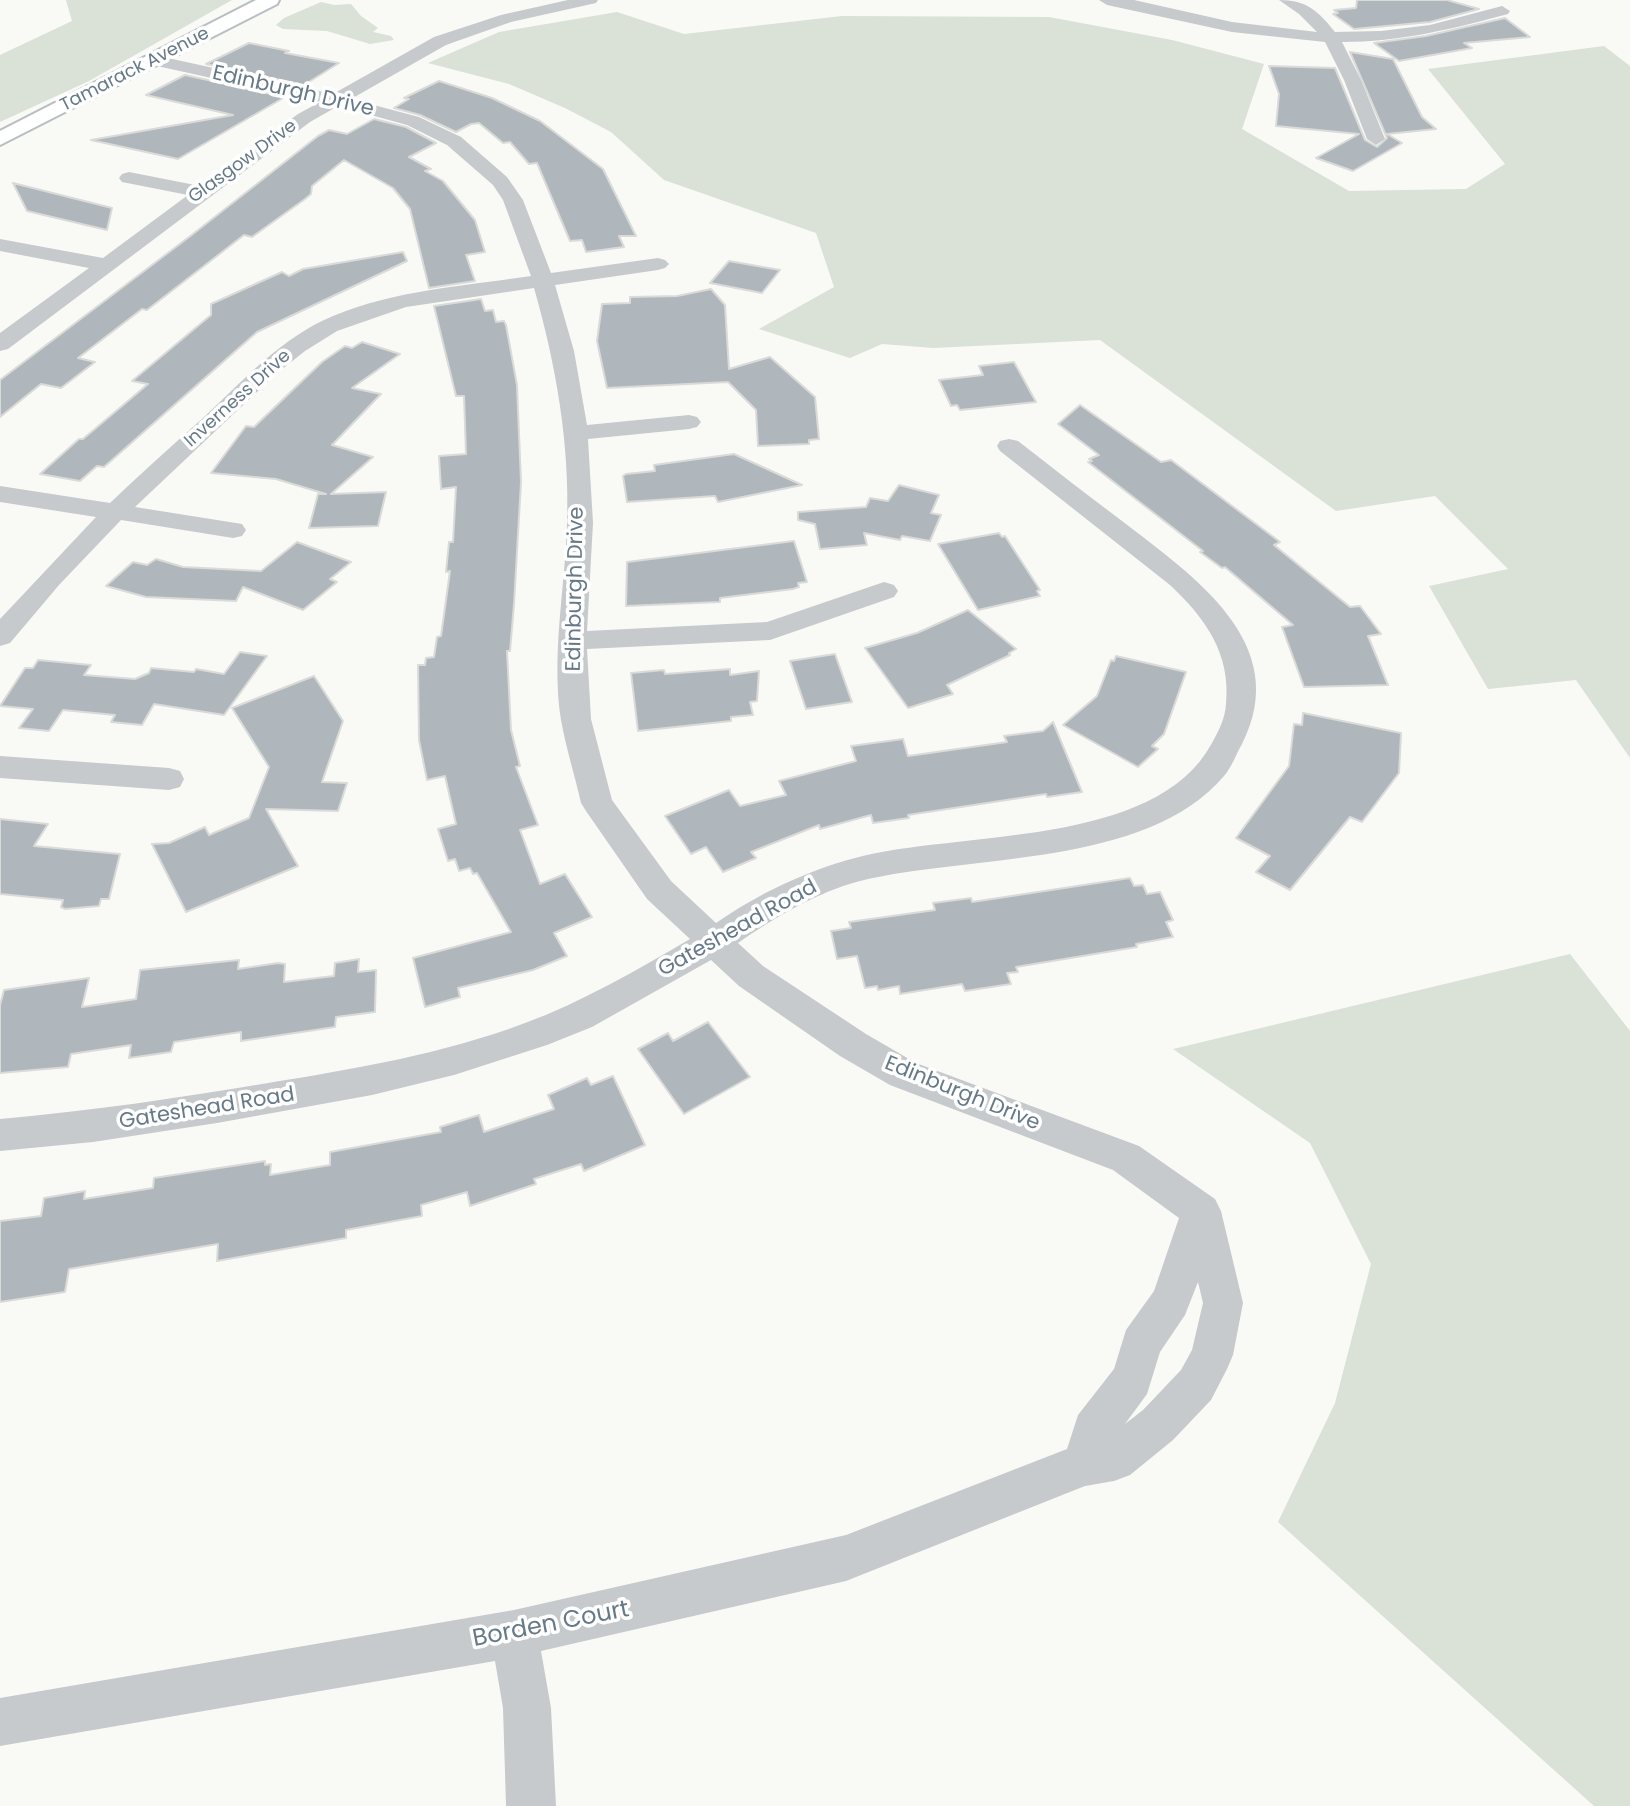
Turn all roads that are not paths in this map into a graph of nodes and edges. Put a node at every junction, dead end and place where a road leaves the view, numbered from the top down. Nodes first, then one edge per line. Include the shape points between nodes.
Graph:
1 (270, 0) edge
2 (590, 0) edge
3 (1107, 0) edge
4 (1287, 0) edge
5 (1502, 11) dead end
6 (1332, 37) junction
7 (154, 60) junction
8 (336, 100) junction
9 (0, 139) edge
10 (1376, 139) dead end
11 (129, 178) dead end
12 (202, 191) junction
13 (0, 245) edge
14 (104, 264) junction
15 (658, 264) dead end
16 (543, 281) junction
17 (0, 344) edge
18 (690, 422) dead end
19 (576, 433) junction
20 (1009, 446) dead end
21 (0, 494) edge
22 (114, 512) junction
23 (233, 530) dead end
24 (884, 591) dead end
25 (0, 637) edge
26 (572, 641) junction
27 (0, 767) edge
28 (169, 779) dead end
29 (713, 943) junction
30 (0, 1136) edge
31 (1201, 1211) junction
32 (1132, 1379) junction
33 (1177, 1402) junction
34 (1085, 1464) junction
35 (514, 1634) junction
36 (0, 1723) edge
37 (531, 1806) edge

1 - 7 main road, Tamarack Avenue
2 - 8 street, Glasgow Drive via 460,33
3 - 6 street via 1231,27
4 - 6 street via 1307,11
5 - 6 street via 1431,30
6 - 10 street
7 - 8 street, Edinburgh Drive
7 - 9 main road, Tamarack Avenue
8 - 12 street, Glasgow Drive via 303,118
8 - 16 street, Edinburgh Drive via 413,121 454,141 500,181 513,200
11 - 12 street
12 - 14 street, Glasgow Drive
13 - 14 street
14 - 17 street, Glasgow Drive
15 - 16 street, Inverness Drive
16 - 19 street, Edinburgh Drive via 563,351
16 - 22 street, Inverness Drive via 405,301 328,327 286,354
18 - 19 street
19 - 26 street, Edinburgh Drive via 580,523
20 - 29 street, Gateshead Road via 1185,584 1227,633 1242,695 1238,722 1222,755 1178,800 1140,820 1075,838 859,869 751,917
21 - 22 street
22 - 23 street
22 - 25 street, Inverness Drive via 42,585
24 - 26 street via 770,631
26 - 29 street, Edinburgh Drive via 576,719 597,803 659,890
27 - 28 street
29 - 30 street, Gateshead Road via 576,1019 480,1053 366,1083 117,1124
29 - 31 street, Edinburgh Drive via 808,1017 903,1074 1126,1158
31 - 32 street via 1171,1301 1141,1344
31 - 33 street, Borden Court via 1223,1303 1212,1355 1196,1385
32 - 33 street
32 - 34 street via 1093,1430
33 - 34 street, Borden Court via 1158,1424 1114,1459
34 - 35 street, Borden Court via 846,1558
35 - 36 street, Borden Court
35 - 37 street via 527,1708

